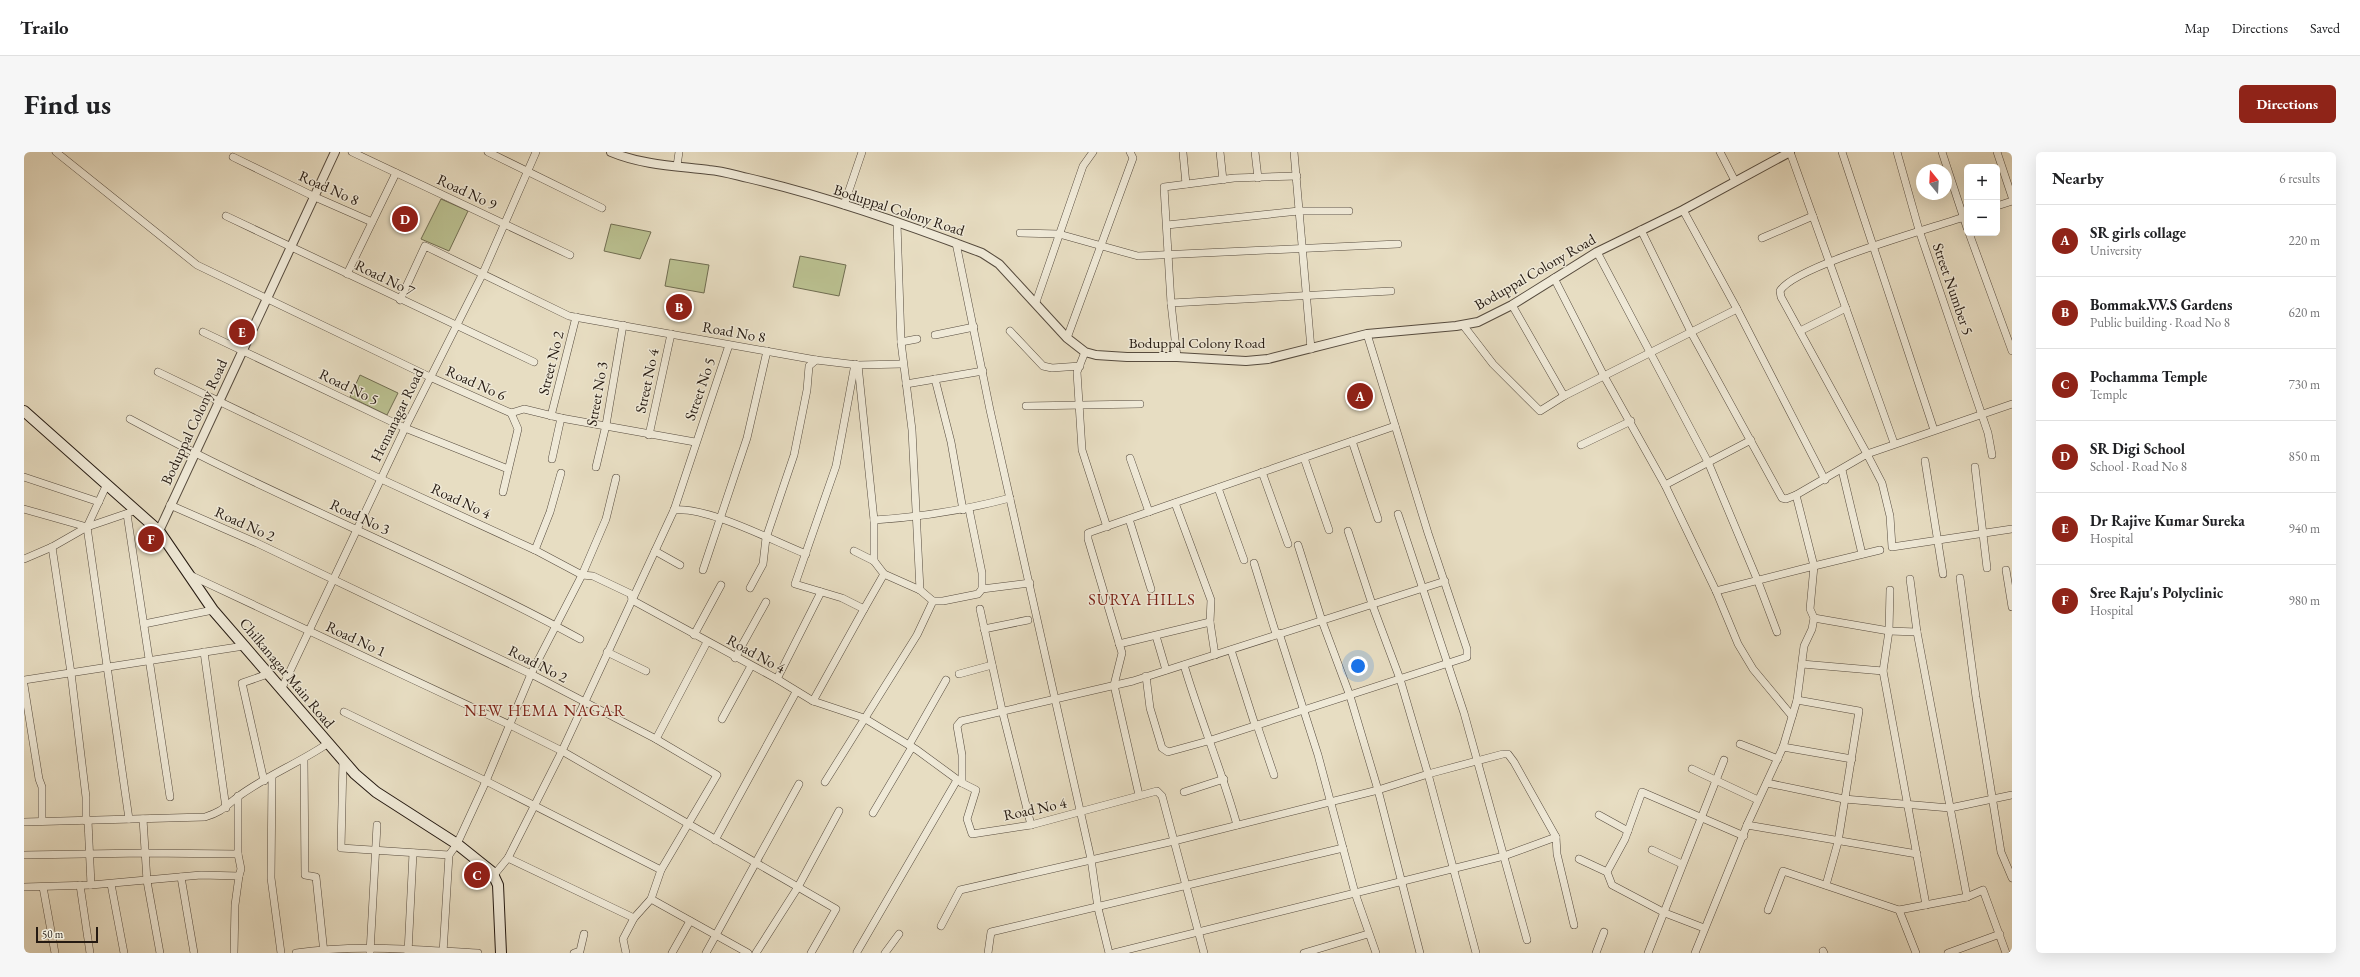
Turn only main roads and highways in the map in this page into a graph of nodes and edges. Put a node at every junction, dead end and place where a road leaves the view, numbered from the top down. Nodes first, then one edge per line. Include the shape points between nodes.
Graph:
1 (24, 411) edge
2 (502, 953) edge

1 - 2 main road, Chilkanagar Main Road via 159,531 213,610 343,762 376,792 457,844 494,875 498,885

